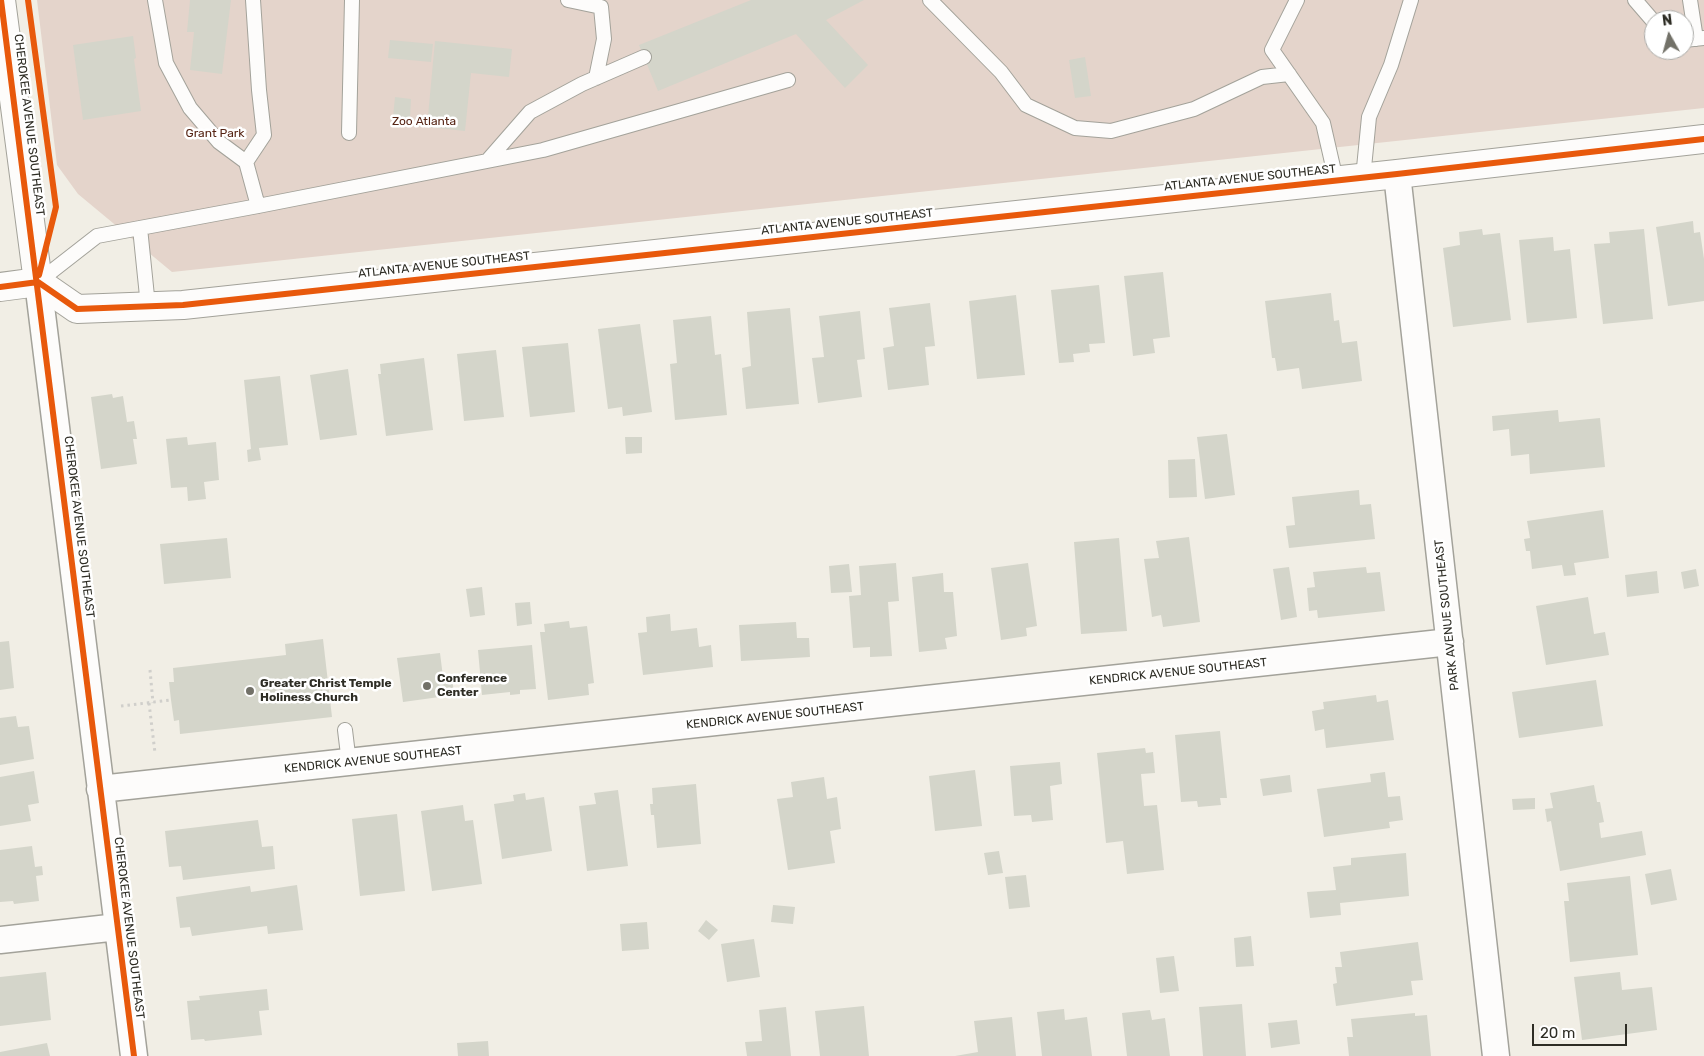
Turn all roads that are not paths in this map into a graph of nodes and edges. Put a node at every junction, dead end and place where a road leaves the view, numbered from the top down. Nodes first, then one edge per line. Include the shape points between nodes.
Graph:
1 (1, 0) edge
2 (155, 0) edge
3 (253, 0) edge
4 (352, 0) edge
5 (568, 0) edge
6 (930, 0) edge
7 (1297, 0) edge
8 (1411, 0) edge
9 (1635, 0) edge
10 (1690, 0) edge
11 (1644, 10) edge
12 (1695, 39) edge
13 (644, 57) dead end
14 (1289, 74) junction
15 (596, 78) junction
16 (788, 80) dead end
17 (350, 133) dead end
18 (1704, 139) edge
19 (488, 160) junction
20 (246, 162) junction
21 (1397, 174) junction
22 (1363, 178) junction
23 (1336, 180) junction
24 (258, 206) junction
25 (140, 228) junction
26 (38, 282) junction
27 (0, 287) edge
28 (148, 306) junction
29 (1450, 642) junction
30 (344, 730) dead end
31 (349, 763) junction
32 (100, 790) junction
33 (118, 927) junction
34 (0, 940) edge
35 (134, 1056) edge
36 (1496, 1056) edge

1 - 26 street, CHEROKEE AVENUE SOUTHEAST
2 - 20 lane via 166,63 190,108 219,142
3 - 20 lane via 264,135
4 - 17 lane
5 - 15 lane via 601,7 604,39
6 - 14 lane via 1001,72 1026,105 1075,128 1112,131 1194,110 1262,77
7 - 14 lane via 1272,50
8 - 22 lane via 1391,65 1369,116
9 - 11 lane
10 - 12 lane
13 - 15 lane
14 - 23 lane via 1323,123
15 - 19 lane via 530,112
16 - 19 lane via 543,150
18 - 21 street, ATLANTA AVENUE SOUTHEAST
19 - 24 lane
20 - 24 lane
21 - 22 street, ATLANTA AVENUE SOUTHEAST
21 - 29 street, PARK AVENUE SOUTHEAST
22 - 23 street, ATLANTA AVENUE SOUTHEAST
23 - 28 street, ATLANTA AVENUE SOUTHEAST via 183,305
24 - 25 lane
25 - 26 lane via 97,236
25 - 28 lane
26 - 27 street
26 - 28 street, ATLANTA AVENUE SOUTHEAST via 77,309
26 - 32 street, CHEROKEE AVENUE SOUTHEAST
29 - 31 street, KENDRICK AVENUE SOUTHEAST
29 - 36 street, PARK AVENUE SOUTHEAST
30 - 31 lane
31 - 32 street, KENDRICK AVENUE SOUTHEAST
32 - 33 street, CHEROKEE AVENUE SOUTHEAST
33 - 34 street
33 - 35 street, CHEROKEE AVENUE SOUTHEAST

